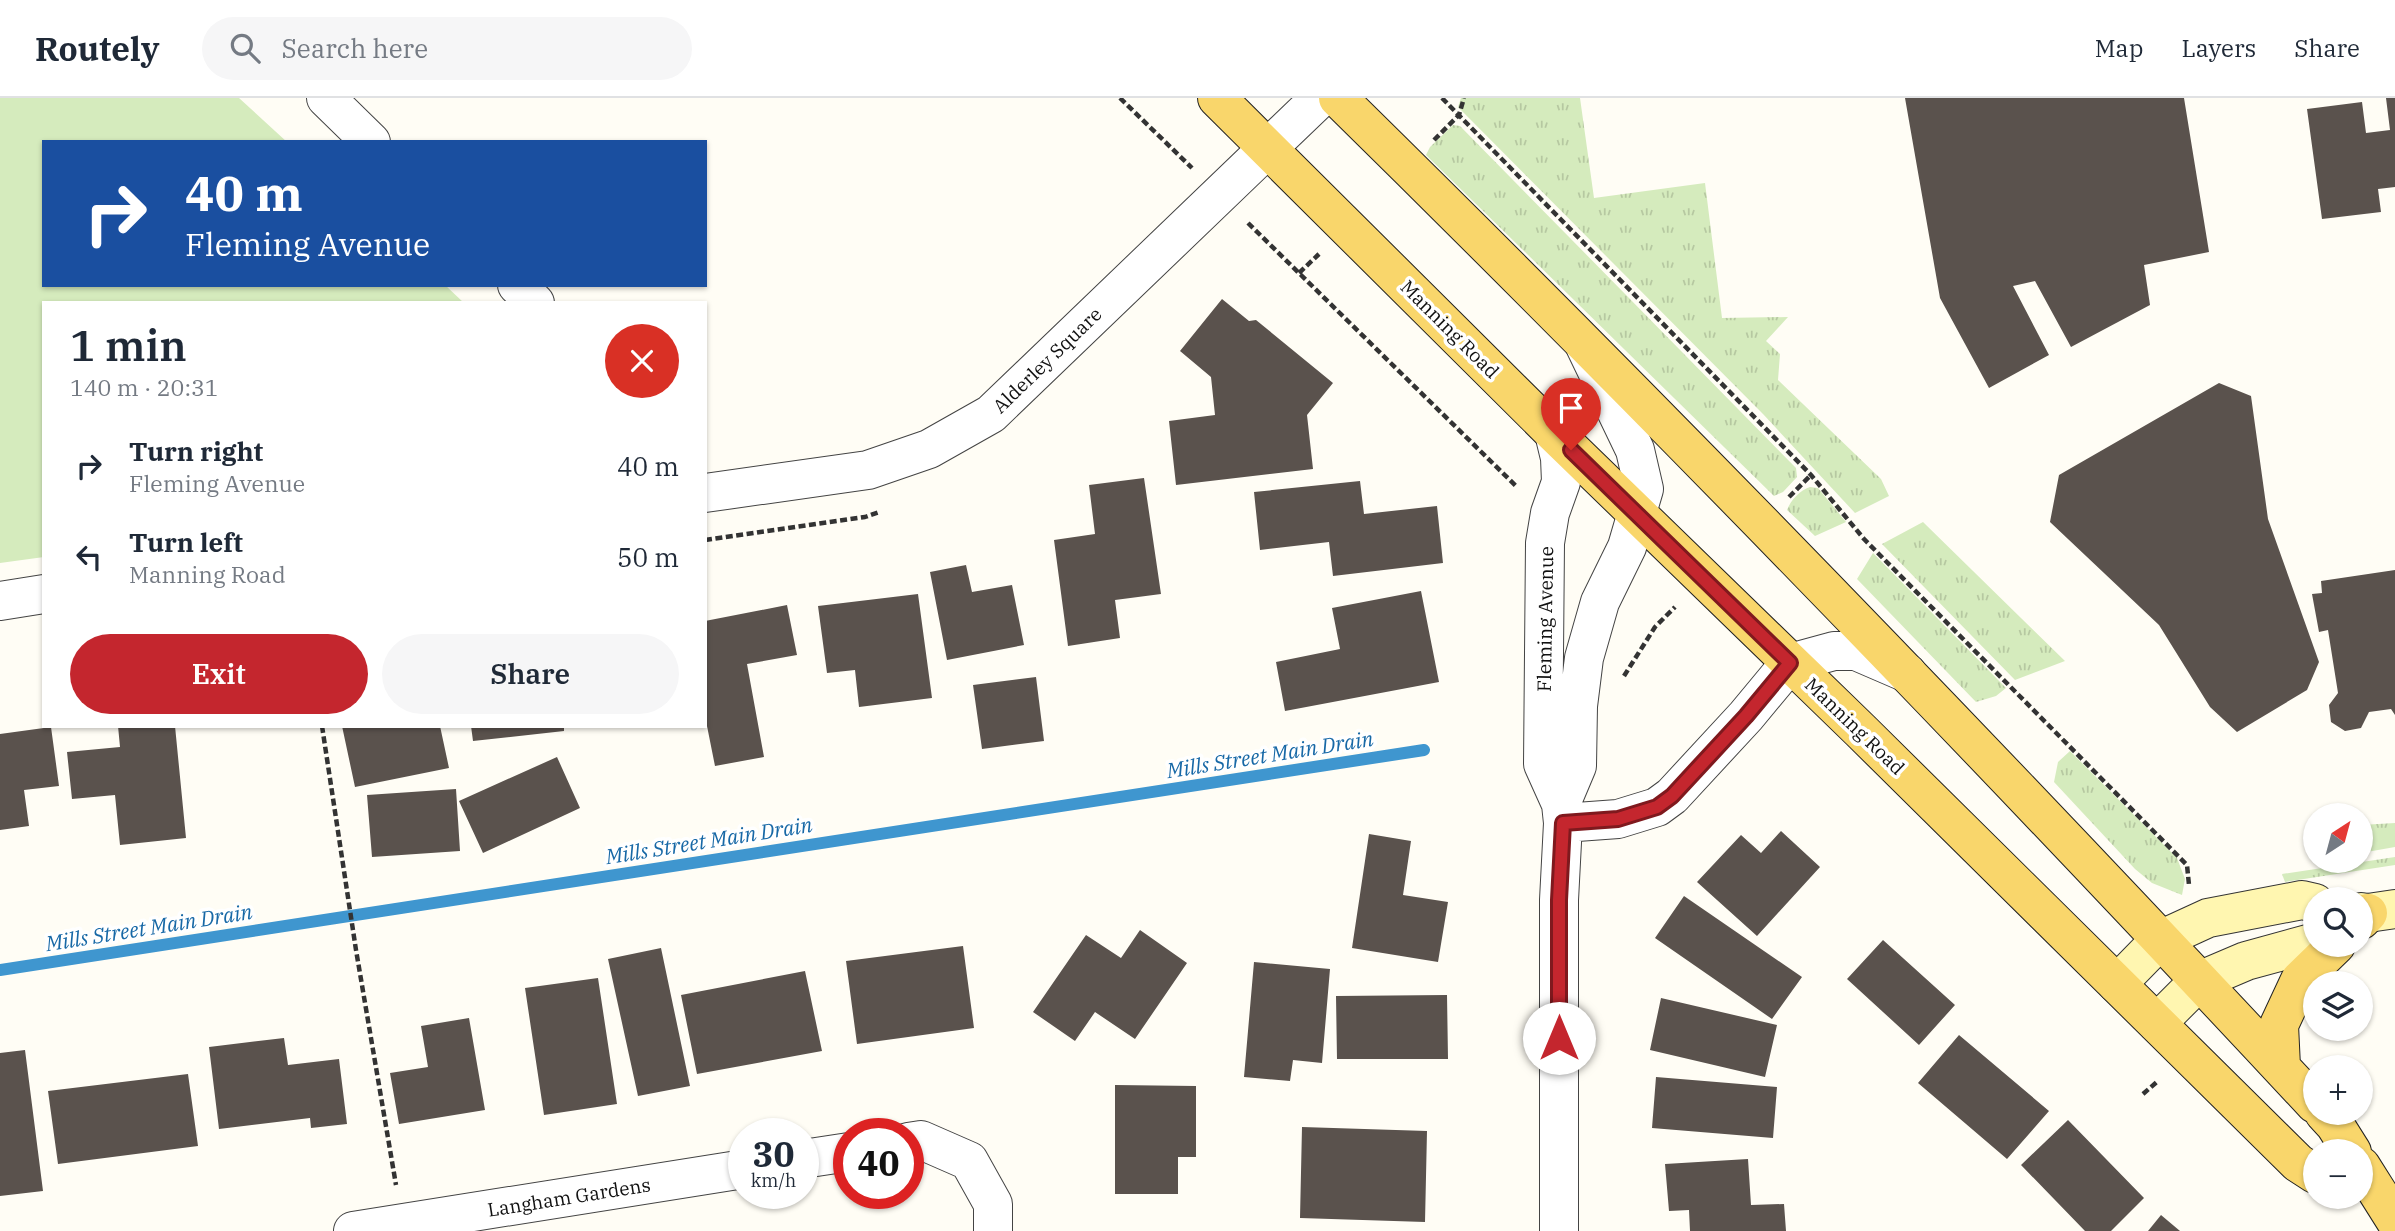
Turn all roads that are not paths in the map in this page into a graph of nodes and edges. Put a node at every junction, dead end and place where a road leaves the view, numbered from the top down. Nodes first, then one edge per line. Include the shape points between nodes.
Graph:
1 (326, 98) edge
2 (1217, 98) edge
3 (1320, 98) edge
4 (1338, 98) edge
5 (369, 140) edge
6 (1269, 149) junction
7 (519, 287) edge
8 (533, 301) edge
9 (1581, 339) junction
10 (1554, 433) junction
11 (707, 493) edge
12 (1638, 515) junction
13 (42, 594) edge
14 (0, 601) edge
15 (1790, 663) junction
16 (1907, 673) junction
17 (1562, 814) junction
18 (2303, 900) edge
19 (2160, 940) junction
20 (2303, 945) edge
21 (2324, 957) edge
22 (2199, 981) junction
23 (2117, 984) junction
24 (2157, 1023) junction
25 (2281, 1067) junction
26 (2303, 1091) edge
27 (924, 1141) edge
28 (2303, 1166) edge
29 (728, 1172) edge
30 (2373, 1185) edge
31 (2373, 1208) edge
32 (2395, 1221) edge
33 (377, 1228) edge
34 (993, 1231) edge
35 (1559, 1231) edge

1 - 5 street
2 - 6 main road, Manning Road
3 - 6 street, Alderley Square
4 - 9 main road
6 - 10 main road, Manning Road
6 - 11 street, Alderley Square via 990,414 929,449 868,470
7 - 8 street
9 - 12 street, Fleming Avenue via 1635,450 1644,489
9 - 16 main road
10 - 12 main road, Manning Road
10 - 17 street, Fleming Avenue via 1561,482 1545,543 1543,764
12 - 15 main road, Manning Road
12 - 17 street, Fleming Avenue via 1600,602 1584,658 1577,766
13 - 14 street
15 - 16 street via 1834,651 1856,651
15 - 17 street via 1746,716 1657,807 1618,819
15 - 23 main road, Manning Road
16 - 19 main road
17 - 35 street, Fleming Avenue
18 - 19 main road via 2208,918
19 - 22 main road
19 - 23 main road
20 - 22 main road via 2246,961
21 - 25 main road via 2300,981 2279,1025
22 - 24 main road
22 - 25 main road
23 - 24 main road, Manning Road
24 - 28 main road, Manning Road
25 - 26 main road
27 - 34 street via 969,1161 993,1204
29 - 33 street, Langham Gardens
30 - 32 main road
31 - 32 main road

